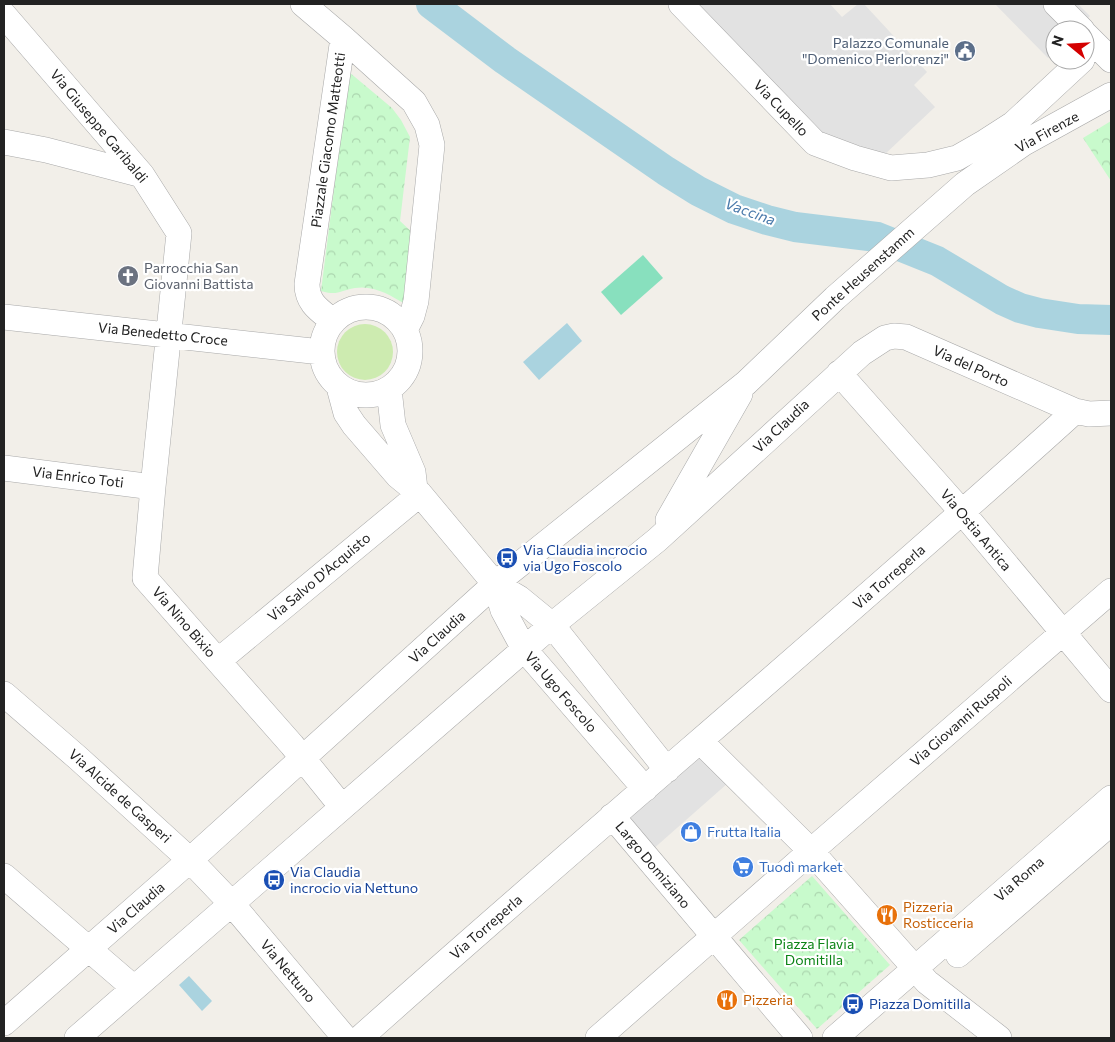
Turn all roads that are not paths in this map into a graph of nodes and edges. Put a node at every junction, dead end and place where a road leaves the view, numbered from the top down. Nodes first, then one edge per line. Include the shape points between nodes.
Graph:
1 (304, 4) edge
2 (681, 4) edge
3 (1056, 4) edge
4 (4, 14) edge
5 (1068, 20) edge
6 (343, 38) junction
7 (1068, 70) edge
8 (1111, 95) edge
9 (4, 142) edge
10 (142, 175) junction
11 (974, 177) joint
12 (4, 317) edge
13 (333, 321) junction
14 (405, 330) junction
15 (169, 335) junction
16 (321, 352) junction
17 (839, 373) junction
18 (746, 383) junction
19 (339, 387) junction
20 (389, 389) junction
21 (1075, 411) junction
22 (1111, 413) edge
23 (4, 468) edge
24 (153, 487) junction
25 (418, 491) junction
26 (962, 513) junction
27 (657, 540) junction
28 (495, 584) junction
29 (1111, 591) edge
30 (552, 625) junction
31 (1063, 633) junction
32 (524, 649) junction
33 (218, 661) junction
34 (1111, 690) edge
35 (4, 694) edge
36 (700, 741) junction
37 (303, 758) junction
38 (667, 770) junction
39 (644, 789) junction
40 (1111, 798) edge
41 (342, 807) junction
42 (612, 816) junction
43 (1111, 823) edge
44 (811, 851) junction
45 (190, 860) junction
46 (4, 876) edge
47 (232, 904) junction
48 (713, 937) junction
49 (89, 950) junction
50 (921, 976) junction
51 (134, 988) junction
52 (4, 1023) edge
53 (77, 1038) edge
54 (345, 1038) edge
55 (360, 1038) edge
56 (598, 1038) edge
57 (800, 1038) edge
58 (835, 1038) edge
59 (862, 1038) edge
60 (999, 1038) edge

1 - 6 street
2 - 7 street, Via Cupello via 815,143 891,168 928,165 957,158 1013,124
3 - 5 street
4 - 10 street, Via Giuseppe Garibaldi
6 - 13 street, Piazzale Giacomo Matteotti via 307,284 313,305
6 - 14 street, Piazzale Giacomo Matteotti via 414,102 427,125 432,145 416,301
8 - 11 street, Via Firenze via 1024,144
9 - 10 street
10 - 15 street, Via Giuseppe Garibaldi via 179,233
11 - 18 street, Ponte Heusenstamm via 835,298
12 - 15 street, Via Benedetto Croce
13 - 14 street via 344,312 371,307 385,311
13 - 16 street via 322,341
14 - 20 street via 410,343 407,369
15 - 16 street, Via Benedetto Croce
15 - 24 street, Via Nino Bixio
16 - 19 street via 323,365
17 - 21 street, Via del Porto via 878,341 894,336 906,337
17 - 26 street, Via Ostia Antica
17 - 27 street, Via Claudia
18 - 27 street, Via Claudia
18 - 28 street, Via Claudia
19 - 20 street via 351,394 364,396 377,395
19 - 25 street, Via Ugo Foscolo via 350,420 398,476
20 - 25 street, Via Ugo Foscolo via 393,425
21 - 22 street, Via del Porto
21 - 26 street, Via Torreperla
23 - 24 street, Via Enrico Toti
24 - 33 street, Via Nino Bixio via 145,578
25 - 28 street, Via Ugo Foscolo
25 - 33 street, Via Salvo D'Acquisto
26 - 31 street, Via Ostia Antica
26 - 36 street, Via Torreperla
27 - 30 street, Via Claudia
28 - 30 street, Via Ugo Foscolo via 519,598
28 - 32 street, Via Ugo Foscolo
28 - 37 street, Via Claudia
29 - 31 street, Via Giovanni Ruspoli
30 - 32 street, Via Claudia
30 - 38 street, Via Ugo Foscolo
31 - 34 street, Via Ostia Antica
31 - 44 street, Via Giovanni Ruspoli
32 - 39 street, Via Ugo Foscolo
32 - 41 street, Via Claudia
33 - 37 street, Via Nino Bixio
35 - 45 street, Via Alcide de Gasperi
36 - 38 street, Largo Domiziano
36 - 44 street
37 - 41 street, Via Nino Bixio
37 - 45 street, Via Claudia
38 - 39 street, Largo Domiziano
39 - 42 street, Largo Domiziano
40 - 50 street, Via Roma
41 - 47 street, Via Claudia
42 - 48 street, Largo Domiziano
42 - 55 street, Via Torreperla
43 - 50 street, Via Roma
44 - 48 street
44 - 50 street
45 - 47 street, Via Alcide de Gasperi
45 - 49 street, Via Claudia
46 - 49 street
47 - 51 street, Via Claudia
47 - 54 street, Via Nettuno
48 - 56 street
48 - 57 street
49 - 51 street
49 - 52 street, Via Claudia
50 - 58 street, Via Roma
50 - 59 street, Via Roma
50 - 60 street
51 - 53 street, Via Claudia

